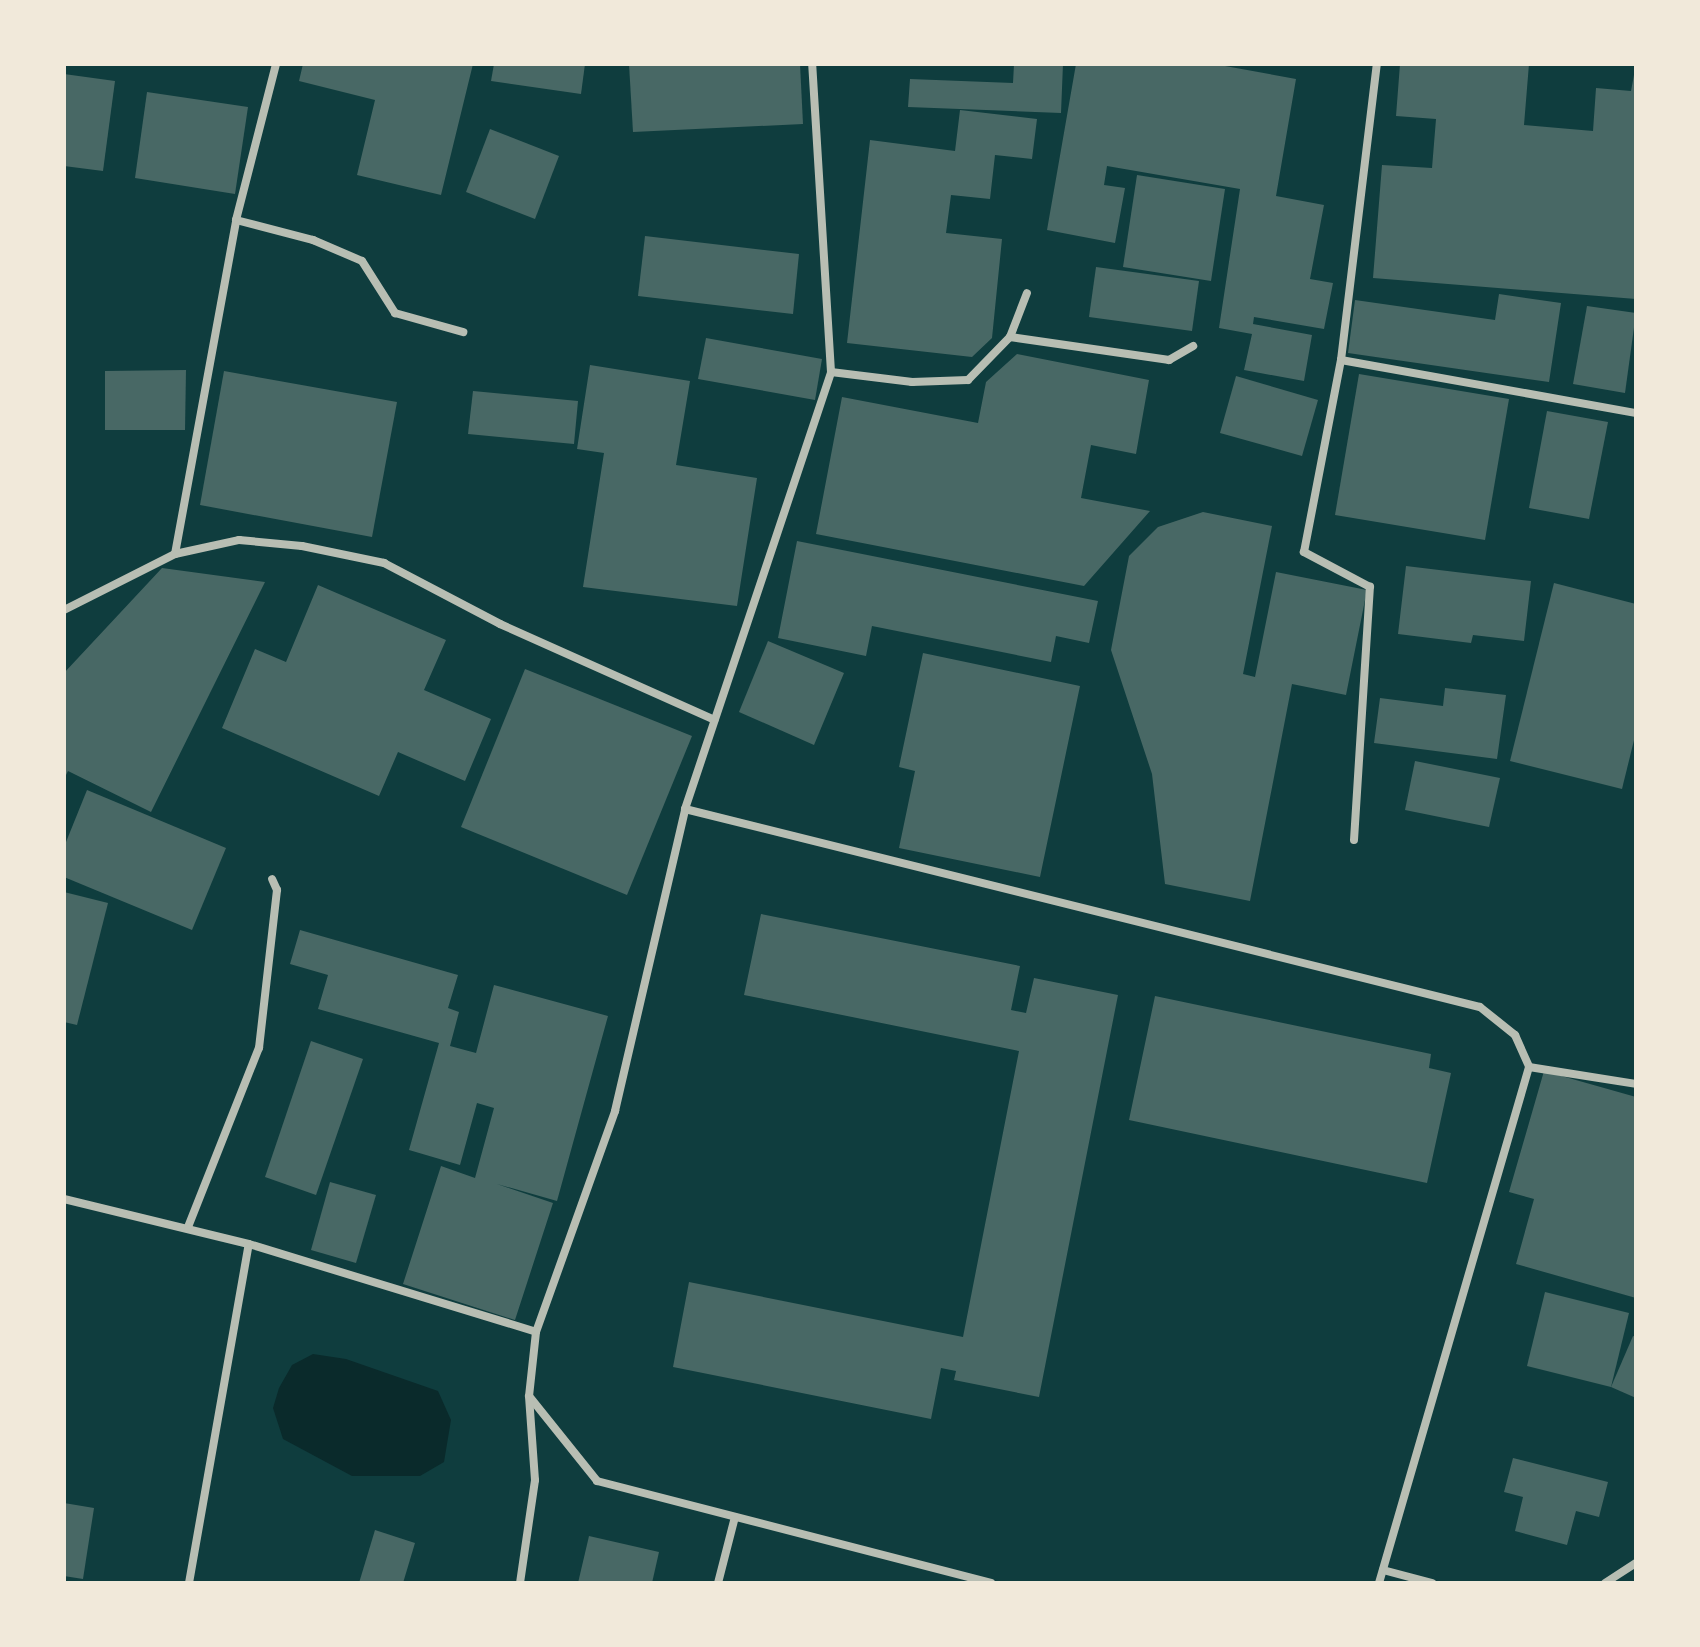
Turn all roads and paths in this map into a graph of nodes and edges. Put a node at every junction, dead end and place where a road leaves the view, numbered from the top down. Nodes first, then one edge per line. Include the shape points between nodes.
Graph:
1 (276, 64) edge
2 (812, 64) edge
3 (1377, 64) edge
4 (236, 220) junction
5 (1027, 293) dead end
6 (463, 332) dead end
7 (1010, 337) junction
8 (1193, 346) dead end
9 (1341, 360) junction
10 (831, 372) junction
11 (1636, 413) edge
12 (175, 554) junction
13 (64, 610) edge
14 (715, 720) junction
15 (685, 809) junction
16 (1354, 840) dead end
17 (272, 879) dead end
18 (1529, 1067) junction
19 (1636, 1084) edge
20 (64, 1199) edge
21 (188, 1227) junction
22 (249, 1244) junction
23 (536, 1332) junction
24 (529, 1396) junction
25 (735, 1517) junction
26 (1636, 1563) edge
27 (1383, 1570) junction
28 (189, 1583) edge
29 (520, 1583) edge
30 (718, 1583) edge
31 (991, 1583) edge
32 (1379, 1583) edge
33 (1432, 1583) edge
34 (1605, 1583) edge

1 - 4 street
2 - 10 street
3 - 9 street
4 - 6 street via 313,240 362,261 395,313
4 - 12 street
5 - 7 street
7 - 8 street via 1169,360
7 - 10 street via 968,380 912,382
9 - 11 street
9 - 16 street via 1304,552 1370,587
10 - 14 street
12 - 13 street
12 - 14 street via 239,540 384,563 500,624
14 - 15 street
15 - 18 street via 1480,1007 1515,1035
15 - 23 street via 615,1111
17 - 21 street via 277,890 259,1048
18 - 19 street
18 - 27 street
20 - 21 street
21 - 22 street
22 - 23 street
22 - 28 street
23 - 24 street
24 - 25 street via 597,1481
24 - 29 street via 535,1480
25 - 30 street
25 - 31 street
26 - 34 street
27 - 32 street
27 - 33 street

